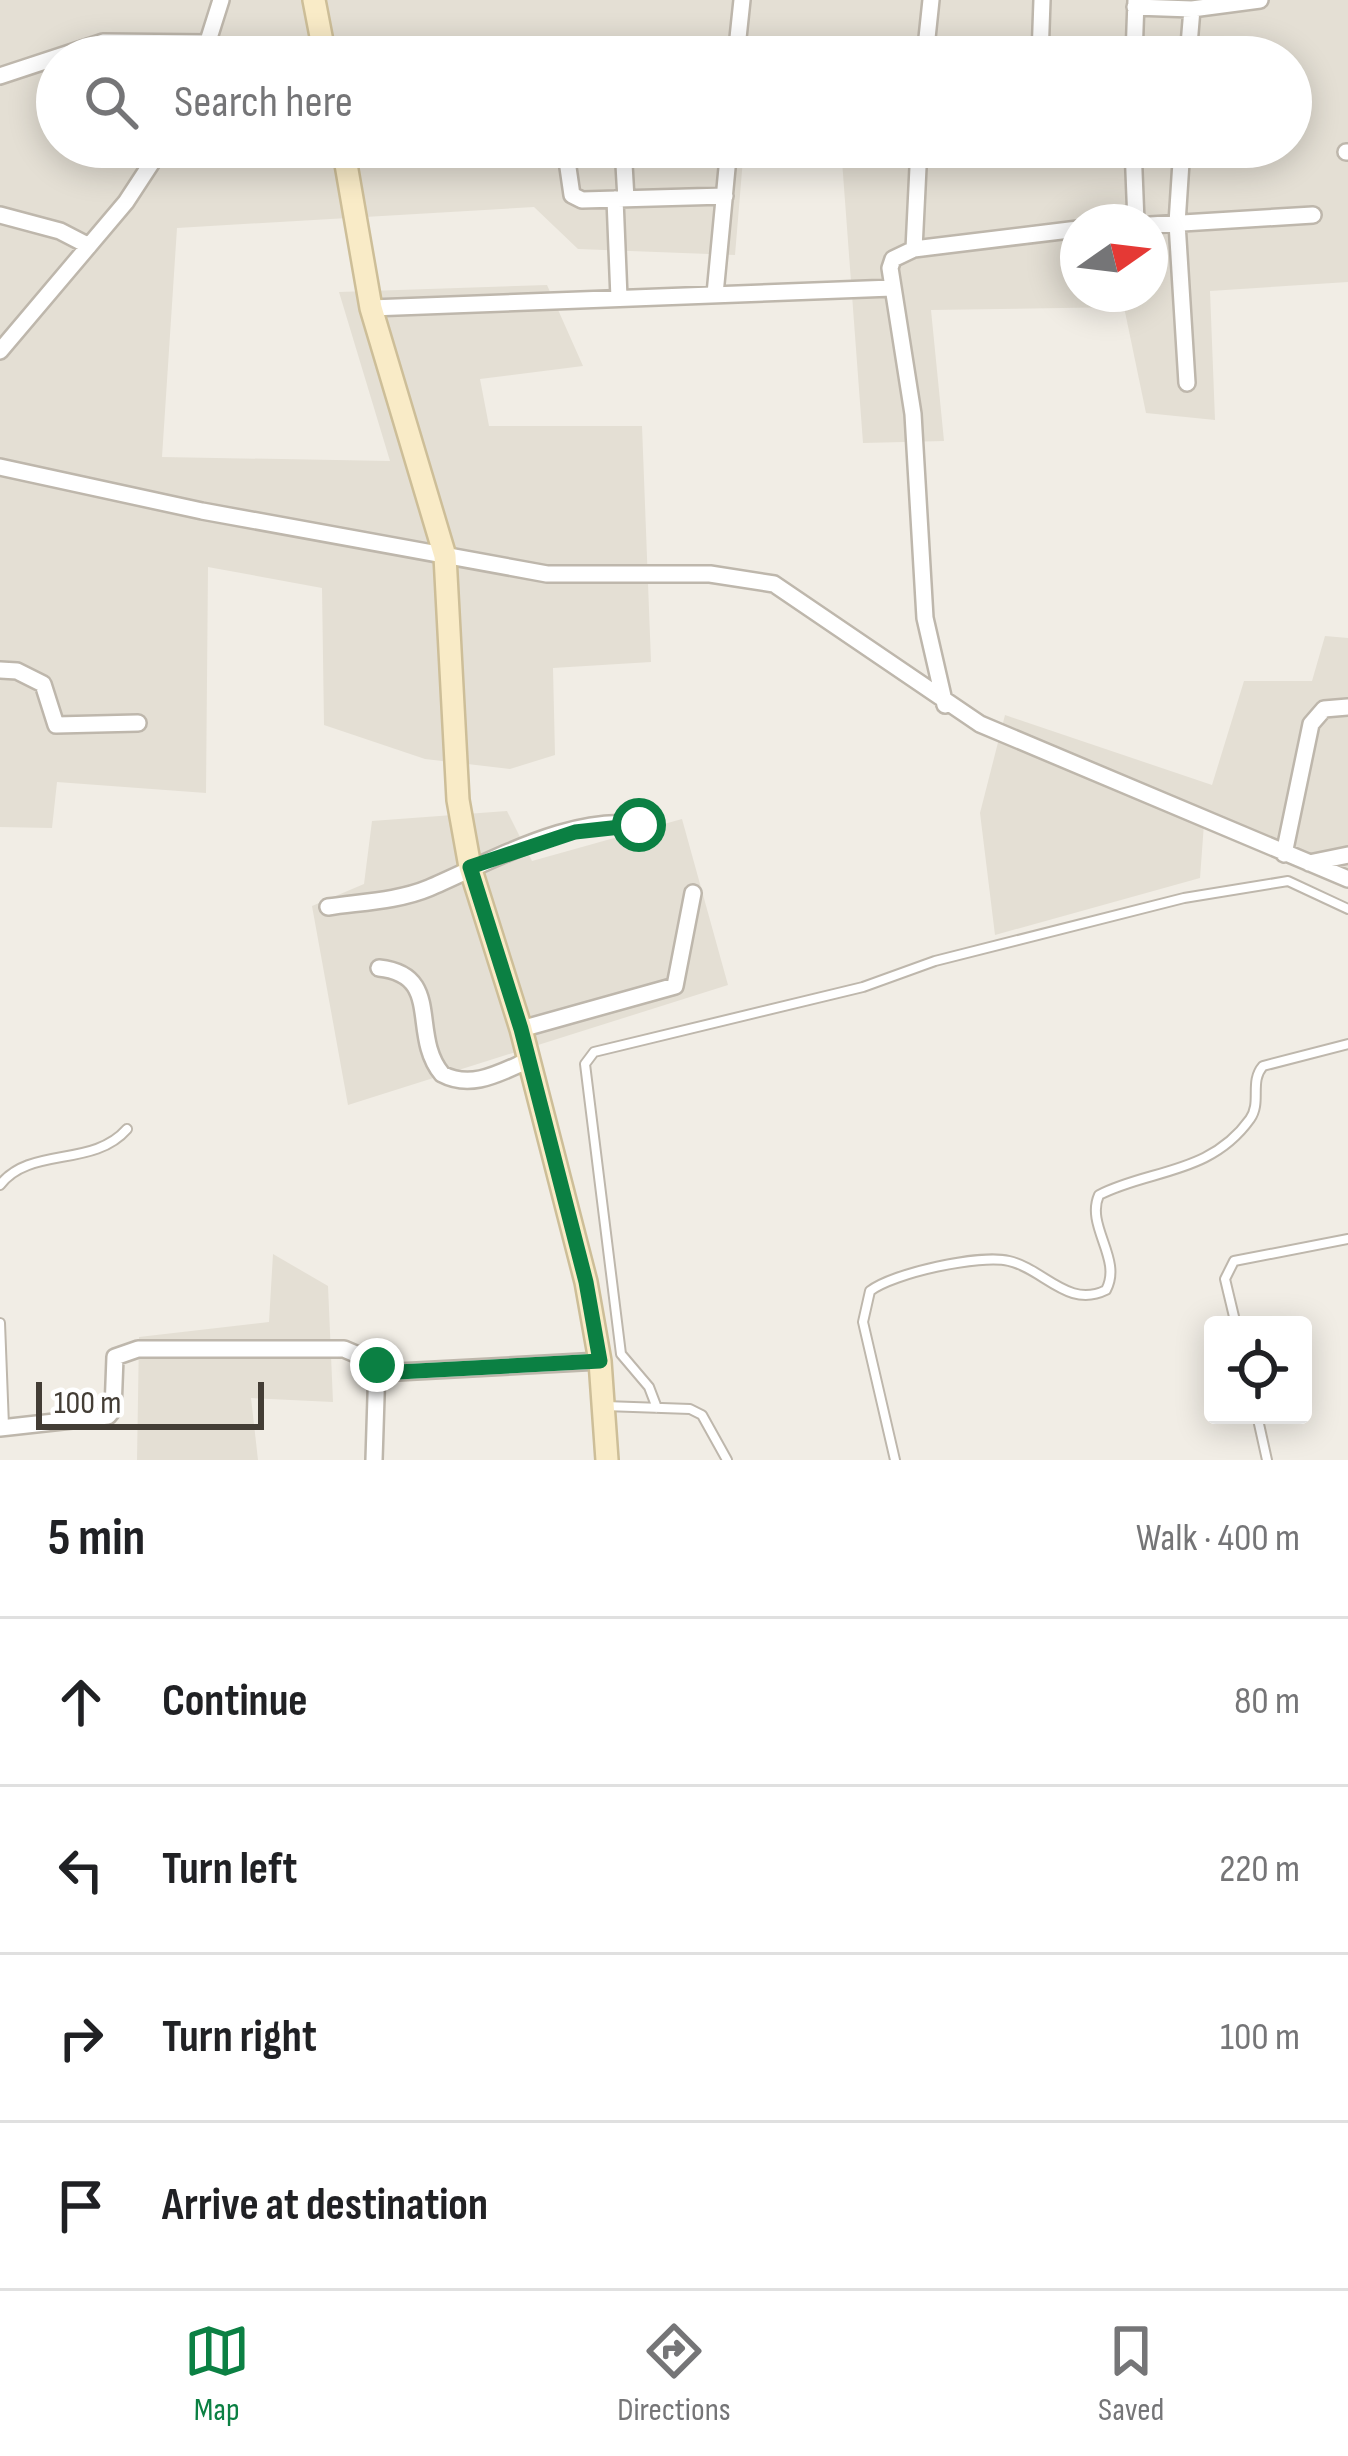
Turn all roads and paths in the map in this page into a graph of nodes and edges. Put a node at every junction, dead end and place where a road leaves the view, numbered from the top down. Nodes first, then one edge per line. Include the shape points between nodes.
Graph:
1 (221, 0) edge
2 (314, 0) edge
3 (742, 0) edge
4 (931, 0) edge
5 (1042, 0) edge
6 (1260, 0) edge
7 (1136, 4) edge
8 (1192, 9) junction
9 (210, 36) edge
10 (321, 36) edge
11 (738, 36) edge
12 (928, 36) edge
13 (1041, 36) edge
14 (1135, 36) edge
15 (1190, 36) edge
16 (36, 64) edge
17 (0, 76) edge
18 (147, 168) edge
19 (347, 168) edge
20 (568, 168) edge
21 (622, 168) edge
22 (727, 168) edge
23 (919, 168) edge
24 (1134, 168) edge
25 (1182, 168) edge
26 (725, 196) junction
27 (621, 199) junction
28 (1135, 204) edge
29 (1313, 214) dead end
30 (0, 215) edge
31 (1178, 223) junction
32 (1168, 224) edge
33 (1060, 231) edge
34 (89, 246) junction
35 (914, 249) junction
36 (892, 288) junction
37 (715, 294) junction
38 (619, 298) junction
39 (371, 308) junction
40 (7, 330) edge
41 (0, 351) edge
42 (1187, 382) dead end
43 (0, 467) edge
44 (445, 556) junction
45 (0, 670) edge
46 (945, 705) junction
47 (1348, 707) edge
48 (138, 723) dead end
49 (650, 828) dead end
50 (1284, 854) junction
51 (1348, 855) edge
52 (1306, 863) junction
53 (470, 867) junction
54 (1348, 879) edge
55 (693, 893) dead end
56 (328, 908) dead end
57 (1348, 909) edge
58 (379, 968) dead end
59 (521, 1029) junction
60 (1348, 1044) edge
61 (529, 1060) junction
62 (127, 1129) dead end
63 (0, 1185) edge
64 (1348, 1239) edge
65 (1233, 1316) edge
66 (0, 1323) edge
67 (600, 1361) junction
68 (377, 1365) junction
69 (603, 1406) junction
70 (657, 1408) junction
71 (1259, 1424) edge
72 (2, 1427) edge
73 (374, 1460) edge
74 (607, 1460) edge
75 (727, 1460) edge
76 (895, 1460) edge
77 (1267, 1460) edge

1 - 9 street
2 - 10 street
3 - 11 street
4 - 12 street
5 - 13 street
6 - 8 street
7 - 8 street
7 - 14 street
8 - 15 street
16 - 17 street
18 - 34 street
19 - 39 street
20 - 27 street via 572,195
21 - 27 street
22 - 26 street
23 - 35 street
24 - 28 street
25 - 31 street
26 - 27 street
26 - 37 street
27 - 38 street
29 - 31 street
30 - 34 street
31 - 32 street
31 - 42 street
33 - 35 street
34 - 40 street
35 - 36 street via 892,259
36 - 37 street
36 - 46 street via 914,414 925,618
37 - 38 street
38 - 39 street
39 - 44 street
40 - 41 street
43 - 44 street
44 - 46 street via 564,575 710,574 774,584
44 - 53 street via 458,800
45 - 48 street via 44,684 56,725
46 - 50 street
47 - 50 street via 1324,709 1311,724
49 - 53 street via 606,825
50 - 52 street
51 - 52 street
52 - 54 street
53 - 56 street via 414,893
53 - 59 street
55 - 59 street via 675,986
57 - 70 lane via 1288,881 1184,898 594,1052 584,1064 621,1354
58 - 61 street via 411,976 425,1043 442,1074 483,1079
59 - 61 street
60 - 76 lane via 1264,1066 1247,1123 1184,1170 1099,1195 1094,1210 1111,1281 1095,1295 1071,1294 997,1259 869,1291 863,1322
61 - 67 street
62 - 63 lane via 106,1148 27,1166
64 - 65 lane via 1234,1261 1225,1279
66 - 72 lane
67 - 68 street via 398,1372
67 - 69 street
68 - 72 street via 344,1349 129,1350 113,1364 108,1416
68 - 73 street
69 - 70 lane
69 - 74 street
70 - 75 lane via 702,1415
71 - 77 lane

